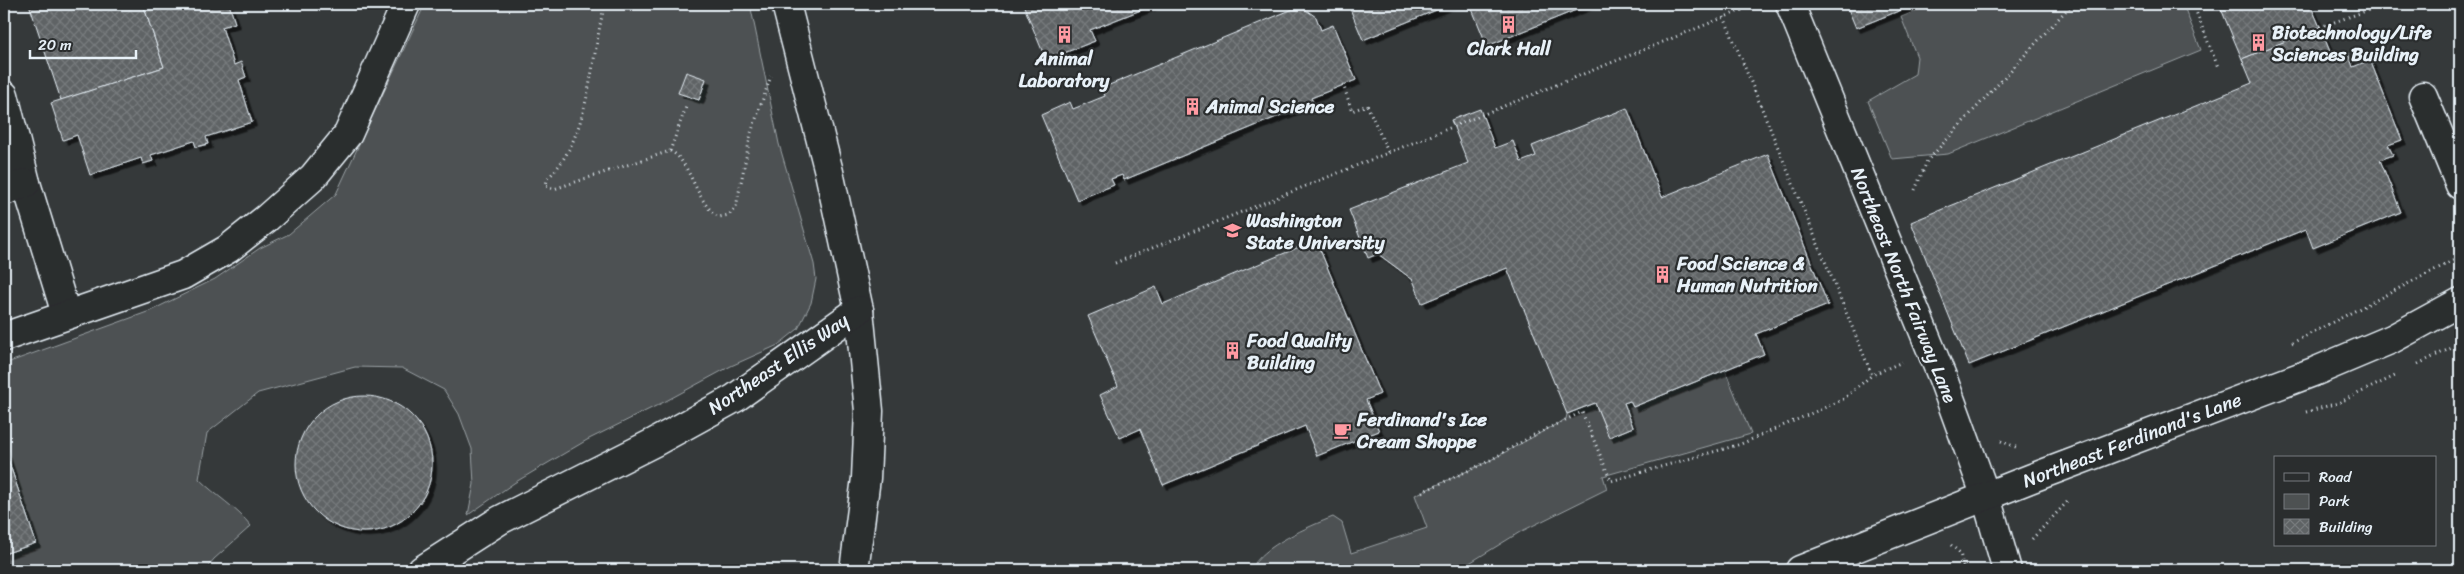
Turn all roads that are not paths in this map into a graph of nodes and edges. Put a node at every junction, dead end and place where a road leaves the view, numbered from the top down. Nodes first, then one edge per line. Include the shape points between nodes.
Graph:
1 (406, 4) edge
2 (786, 4) edge
3 (1790, 4) edge
4 (4, 95) edge
5 (2423, 96) dead end
6 (2460, 185) edge
7 (15, 187) edge
8 (2460, 302) edge
9 (858, 310) junction
10 (66, 314) junction
11 (4, 336) edge
12 (1986, 497) junction
13 (1810, 568) edge
14 (422, 570) edge
15 (854, 570) edge
16 (2007, 570) edge

1 - 10 street via 348,134 313,177 228,249 183,274
2 - 9 street, Northeast Ellis Way via 829,172
3 - 12 street, Northeast North Fairway Lane via 1943,379
4 - 7 street
5 - 6 street
7 - 10 street
8 - 12 street, Northeast Ferdinand's Lane via 2392,338 2316,371
9 - 14 street, Northeast Ellis Way via 735,398 500,520
9 - 15 street via 869,411 866,478
10 - 11 street
12 - 13 street, Northeast Ferdinand's Lane
12 - 16 street, Northeast North Fairway Lane

